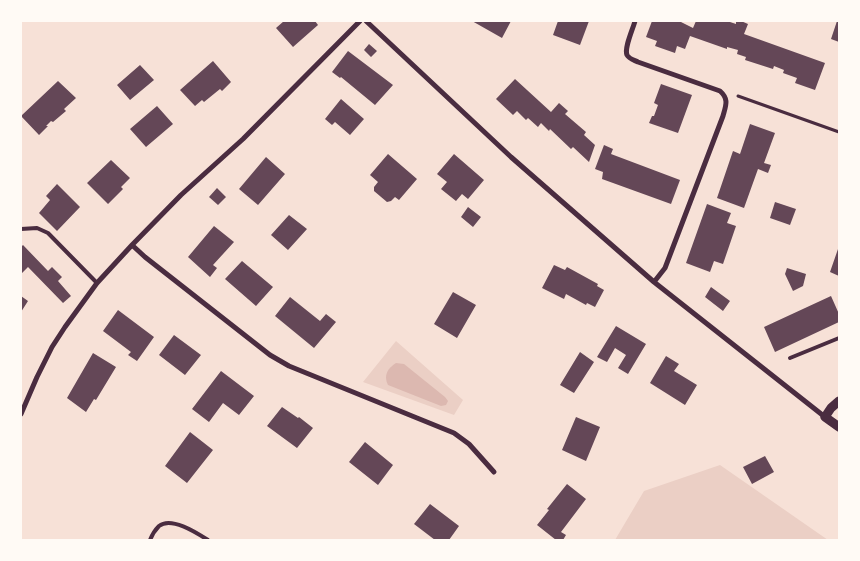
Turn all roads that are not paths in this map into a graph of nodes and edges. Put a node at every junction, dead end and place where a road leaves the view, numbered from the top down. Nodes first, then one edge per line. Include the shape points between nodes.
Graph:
1 (360, 21) edge
2 (366, 21) edge
3 (635, 21) edge
4 (21, 229) edge
5 (132, 244) junction
6 (654, 282) junction
7 (97, 283) junction
8 (839, 338) edge
9 (790, 358) dead end
10 (839, 401) edge
11 (21, 414) edge
12 (825, 417) junction
13 (839, 427) edge
14 (494, 472) dead end
15 (150, 540) edge
16 (208, 540) edge

1 - 5 street via 243,139
2 - 6 street via 511,157
3 - 6 street via 626,48 630,58 720,91 726,102 665,268
4 - 7 lane via 37,228 48,234
5 - 7 street
5 - 14 street via 270,355 321,380 454,433 469,444
6 - 12 street
7 - 11 street via 52,348
8 - 9 lane
10 - 12 street
12 - 13 street
15 - 16 lane via 164,523 185,527

